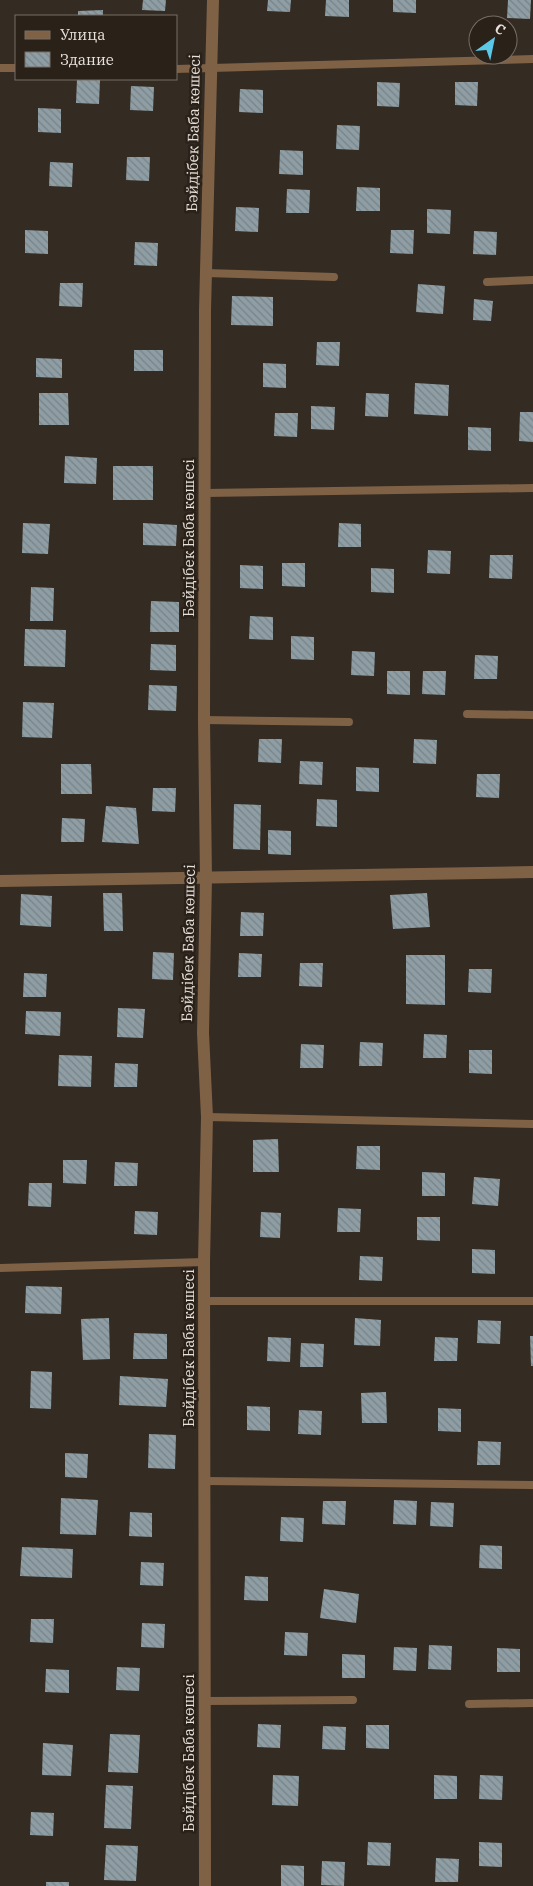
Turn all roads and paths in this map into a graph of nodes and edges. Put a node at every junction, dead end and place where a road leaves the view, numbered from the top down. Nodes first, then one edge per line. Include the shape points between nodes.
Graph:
1 (212, 0) edge
2 (533, 58) edge
3 (0, 68) edge
4 (15, 68) edge
5 (178, 69) edge
6 (211, 69) junction
7 (206, 273) junction
8 (334, 277) dead end
9 (533, 280) edge
10 (487, 282) dead end
11 (533, 488) edge
12 (205, 493) junction
13 (467, 714) dead end
14 (533, 715) edge
15 (204, 720) junction
16 (349, 722) dead end
17 (533, 872) edge
18 (206, 878) junction
19 (0, 881) edge
20 (206, 1117) junction
21 (533, 1124) edge
22 (204, 1262) junction
23 (0, 1268) edge
24 (204, 1301) junction
25 (533, 1301) edge
26 (205, 1481) junction
27 (533, 1485) edge
28 (205, 1700) junction
29 (353, 1700) dead end
30 (533, 1703) edge
31 (469, 1704) dead end
32 (205, 1886) edge

1 - 6 street, Бәйдібек Баба көшесі
2 - 6 lane
3 - 4 lane
5 - 6 lane
6 - 7 street, Бәйдібек Баба көшесі
7 - 8 lane
7 - 12 street, Бәйдібек Баба көшесі
9 - 10 lane
11 - 12 lane
12 - 15 street, Бәйдібек Баба көшесі
13 - 14 lane
15 - 16 lane
15 - 18 street, Бәйдібек Баба көшесі
17 - 18 street
18 - 19 street
18 - 20 street, Бәйдібек Баба көшесі via 203,1033
20 - 21 lane
20 - 22 street, Бәйдібек Баба көшесі
22 - 23 lane
22 - 24 street, Бәйдібек Баба көшесі
24 - 25 lane
24 - 26 street, Бәйдібек Баба көшесі
26 - 27 lane
26 - 28 street, Бәйдібек Баба көшесі
28 - 29 lane
28 - 32 street, Бәйдібек Баба көшесі
30 - 31 lane

